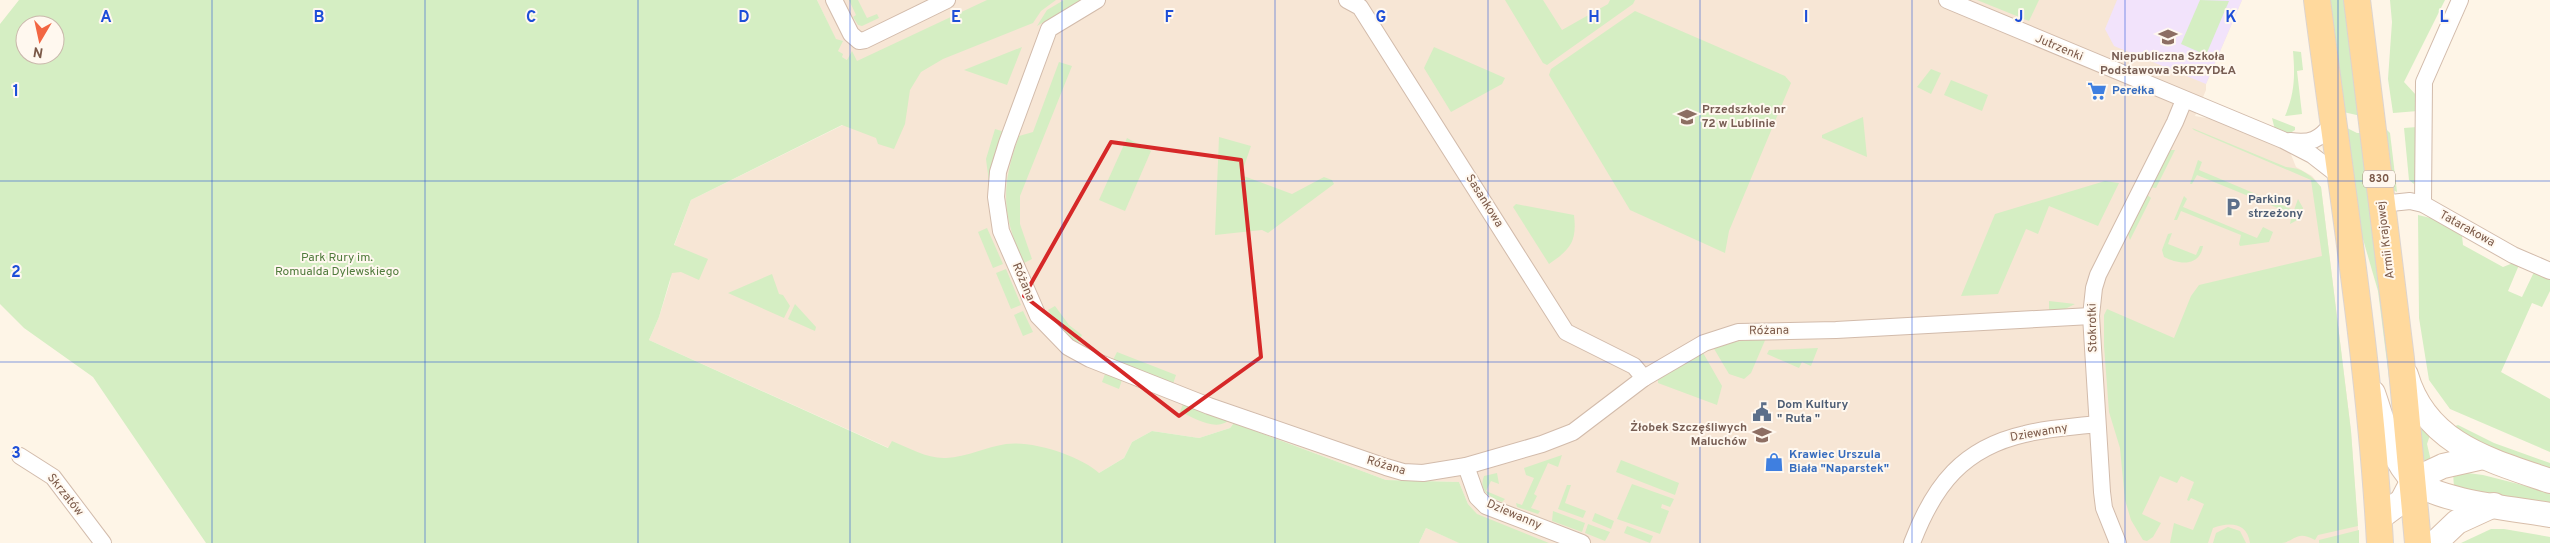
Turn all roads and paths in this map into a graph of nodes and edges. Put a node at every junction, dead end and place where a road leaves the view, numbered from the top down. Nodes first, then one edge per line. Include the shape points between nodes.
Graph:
1 (834, 0) edge
2 (947, 0) edge
3 (1097, 0) edge
4 (1347, 0) edge
5 (1947, 0) edge
6 (2317, 0) edge
7 (2357, 0) edge
8 (2460, 0) edge
9 (2184, 100) junction
10 (2332, 124) junction
11 (2283, 140) junction
12 (2339, 176) junction
13 (2381, 204) junction
14 (2423, 204) junction
15 (2550, 271) edge
16 (2091, 316) junction
17 (2401, 359) junction
18 (2365, 370) junction
19 (1644, 378) junction
20 (2097, 424) junction
21 (20, 456) dead end
22 (2483, 457) junction
23 (1466, 466) junction
24 (2413, 480) junction
25 (2550, 480) edge
26 (2494, 505) junction
27 (2550, 515) edge
28 (2379, 530) edge
29 (103, 543) edge
30 (1582, 543) edge
31 (1912, 543) edge
32 (2118, 543) edge
33 (2418, 543) edge
34 (2435, 543) edge

1 - 2 street via 851,34 859,41
3 - 23 street, Różana via 1049,29 998,172 996,197 1002,231 1038,316 1068,347 1141,381 1386,468 1422,473
4 - 19 street, Sasankowa via 1360,7 1566,332 1634,366
5 - 9 street, Jutrzenki
6 - 10 main road, Armii Krajowej
7 - 13 main road, Armii Krajowej / 830
8 - 14 street via 2424,82
9 - 11 street, Jutrzenki
9 - 16 street, Stokrotki via 2176,122 2098,275
10 - 11 street, Jutrzenki via 2323,136 2312,142
10 - 12 main road, Armii Krajowej
11 - 12 street, Jutrzenki via 2312,155
12 - 18 main road, Armii Krajowej
13 - 14 street, Tatarakowa via 2410,201
13 - 17 main road, Armii Krajowej / 830
14 - 15 street, Tatarakowa
16 - 19 street, Różana via 1738,332 1704,343
16 - 20 street, Stokrotki
17 - 22 street via 2414,398 2431,422
17 - 24 main road, Armii Krajowej / 830
18 - 24 street, Armii Krajowej via 2392,446
18 - 28 main road, Armii Krajowej
19 - 23 street, Różana via 1573,432
20 - 31 street, Dziewanny via 2026,433 1976,452 1945,480 1929,505
20 - 32 street, Stokrotki via 2104,508
21 - 29 street, Skrzatów via 56,481
22 - 24 street via 2443,466
22 - 25 street
23 - 30 street, Dziewanny via 1476,497 1486,506
24 - 26 street via 2448,496
24 - 28 street, Armii Krajowej via 2402,502
24 - 33 main road, Armii Krajowej / 830
26 - 27 street
26 - 34 street via 2457,522

